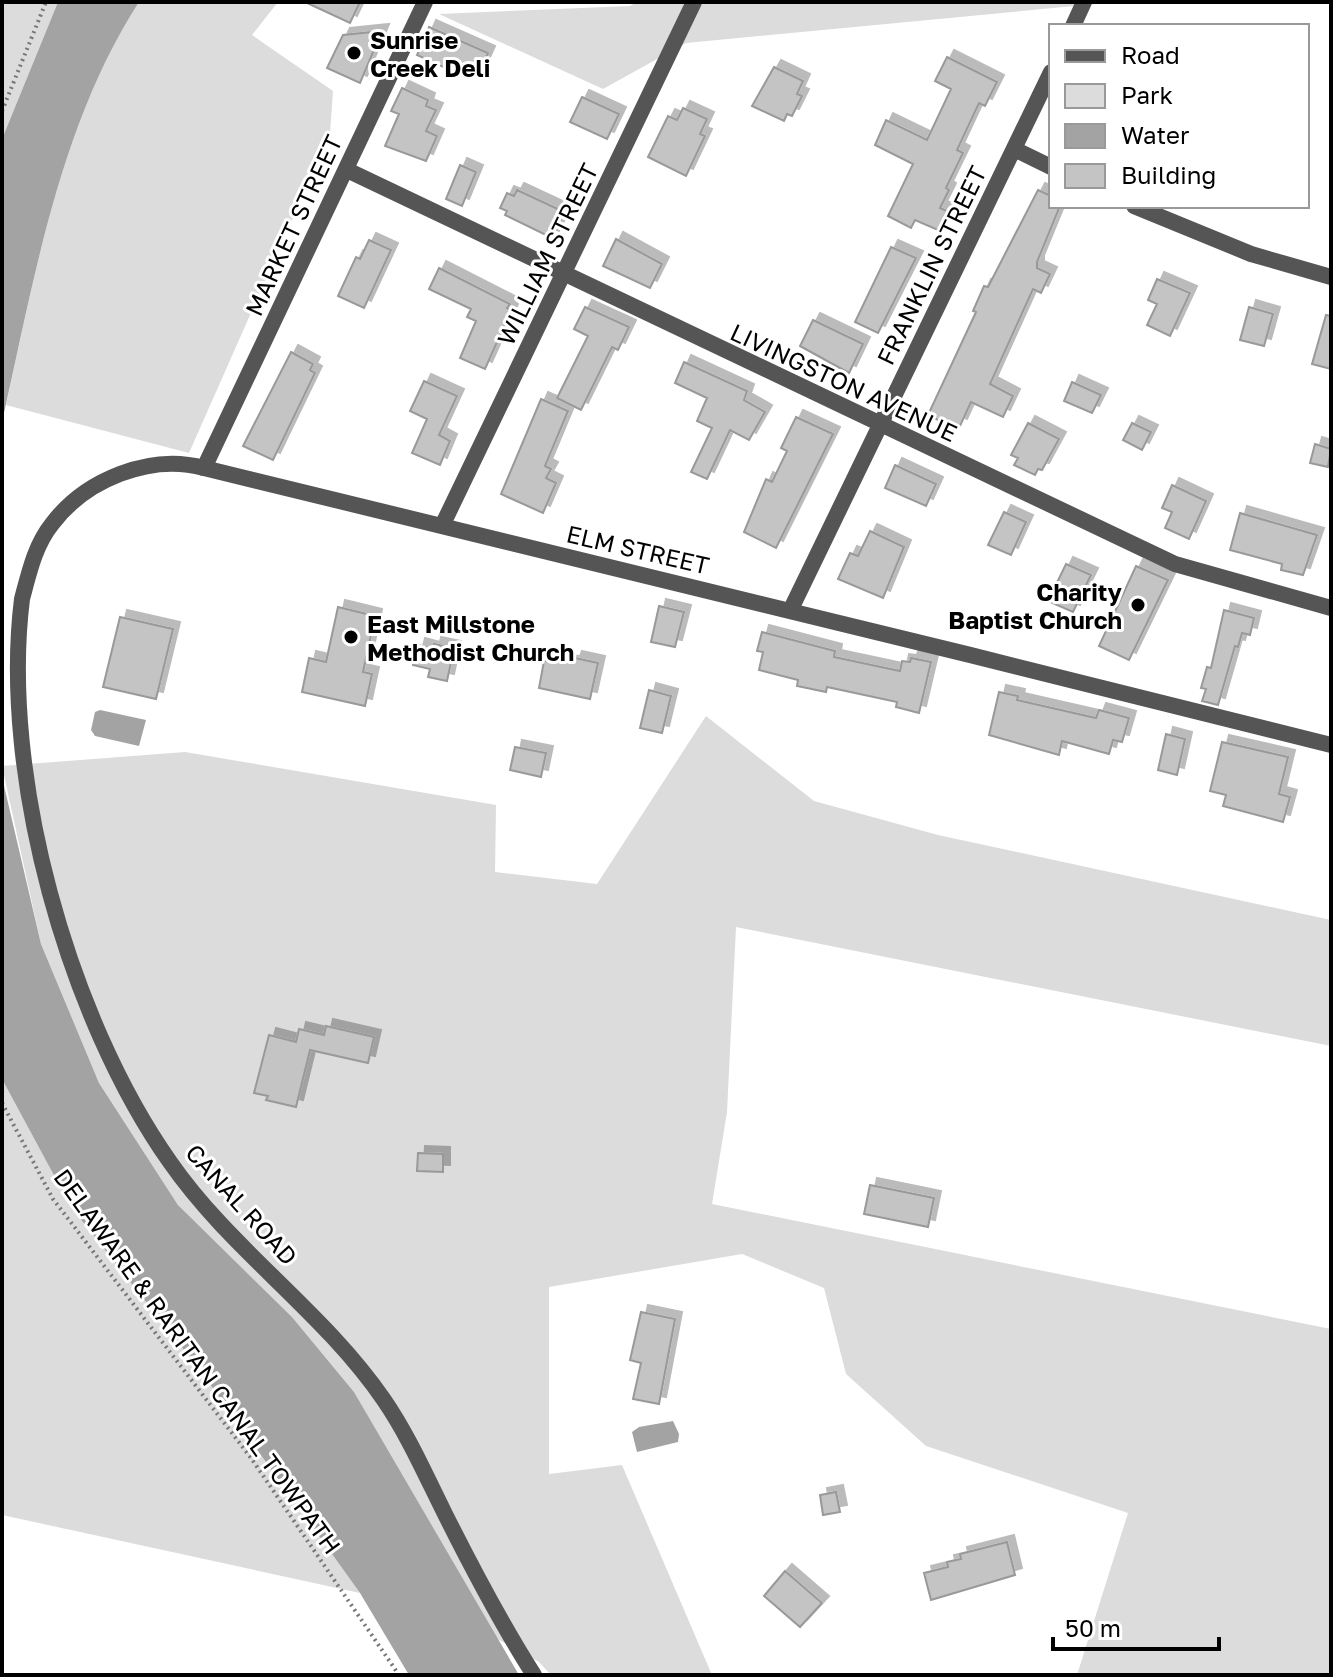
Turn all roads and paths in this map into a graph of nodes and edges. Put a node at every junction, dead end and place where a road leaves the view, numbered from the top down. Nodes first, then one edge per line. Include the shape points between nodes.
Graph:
1 (46, 2) edge
2 (425, 2) edge
3 (694, 2) edge
4 (1084, 2) edge
5 (1074, 24) edge
6 (1049, 76) edge
7 (2, 111) edge
8 (1014, 149) junction
9 (1049, 166) edge
10 (347, 170) junction
11 (1139, 208) edge
12 (564, 275) junction
13 (1331, 277) edge
14 (880, 426) junction
15 (204, 468) junction
16 (442, 526) junction
17 (1331, 608) edge
18 (791, 609) junction
19 (17, 623) joint
20 (1331, 745) edge
21 (2, 1103) edge
22 (399, 1675) edge
23 (534, 1675) edge

1 - 7 path
2 - 10 street, MARKET STREET
3 - 12 street, WILLIAM STREET
4 - 5 street
6 - 8 street, FRANKLIN STREET
8 - 9 street
8 - 14 street, FRANKLIN STREET
10 - 12 street, LIVINGSTON AVENUE
10 - 15 street, MARKET STREET
11 - 13 street via 1251,254
12 - 14 street, LIVINGSTON AVENUE
12 - 16 street, WILLIAM STREET
14 - 17 street, LIVINGSTON AVENUE via 1175,564
14 - 18 street, FRANKLIN STREET
15 - 16 street, ELM STREET
15 - 19 street, ELM STREET via 184,462 125,472 75,498 45,532
16 - 18 street, ELM STREET
18 - 20 street, ELM STREET
19 - 23 street, CANAL ROAD via 13,705 19,794 61,945 114,1070 195,1194 318,1320 385,1401 498,1618
21 - 22 path, DELAWARE & RARITAN CANAL TOWPATH via 53,1199 251,1458

